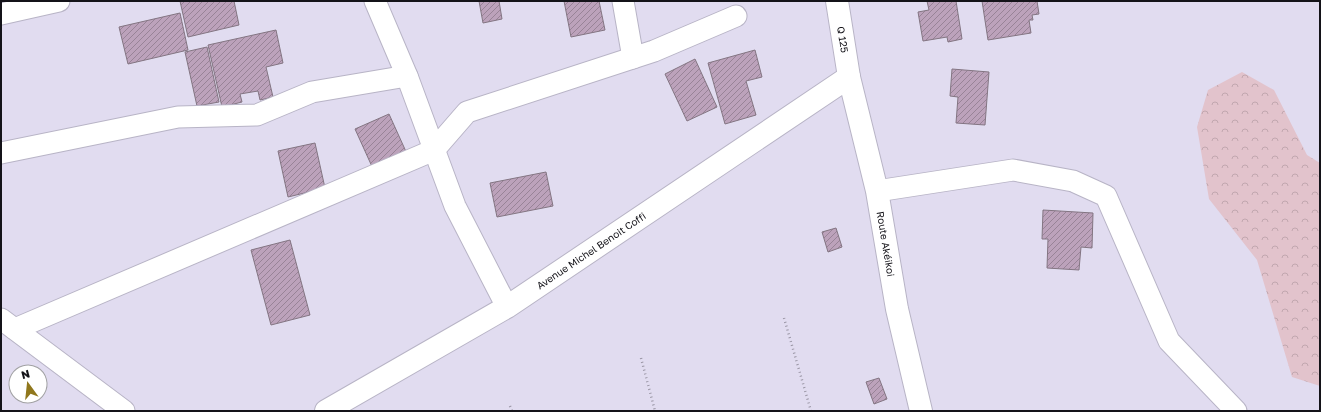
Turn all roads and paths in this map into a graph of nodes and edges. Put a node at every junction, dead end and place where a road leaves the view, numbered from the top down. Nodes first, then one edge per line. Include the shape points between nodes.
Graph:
1 (59, 1) edge
2 (375, 1) edge
3 (623, 1) edge
4 (837, 1) edge
5 (1, 14) edge
6 (736, 16) dead end
7 (633, 58) junction
8 (407, 76) junction
9 (849, 77) junction
10 (434, 150) junction
11 (1, 153) edge
12 (878, 191) junction
13 (507, 307) junction
14 (784, 318) dead end
15 (8, 324) edge
16 (641, 358) dead end
17 (510, 406) dead end
18 (124, 411) edge
19 (326, 411) edge
20 (512, 411) edge
21 (655, 411) edge
22 (811, 411) edge
23 (922, 411) edge
24 (1236, 411) edge

1 - 5 street
2 - 8 street
3 - 7 street
4 - 9 street, Q 125
6 - 7 street
7 - 10 street via 467,112
8 - 10 street
8 - 11 street via 312,92 258,115 178,117
9 - 12 street, Route Akéikoi
9 - 13 street, Avenue Michel Benoit Coffi
10 - 13 street via 455,206
10 - 15 street
12 - 23 street, Route Akéikoi via 897,309
12 - 24 street via 1013,170 1073,181 1106,196 1169,341
13 - 19 street, Avenue Michel Benoit Coffi
14 - 22 path
15 - 18 street
16 - 21 path
17 - 20 path

